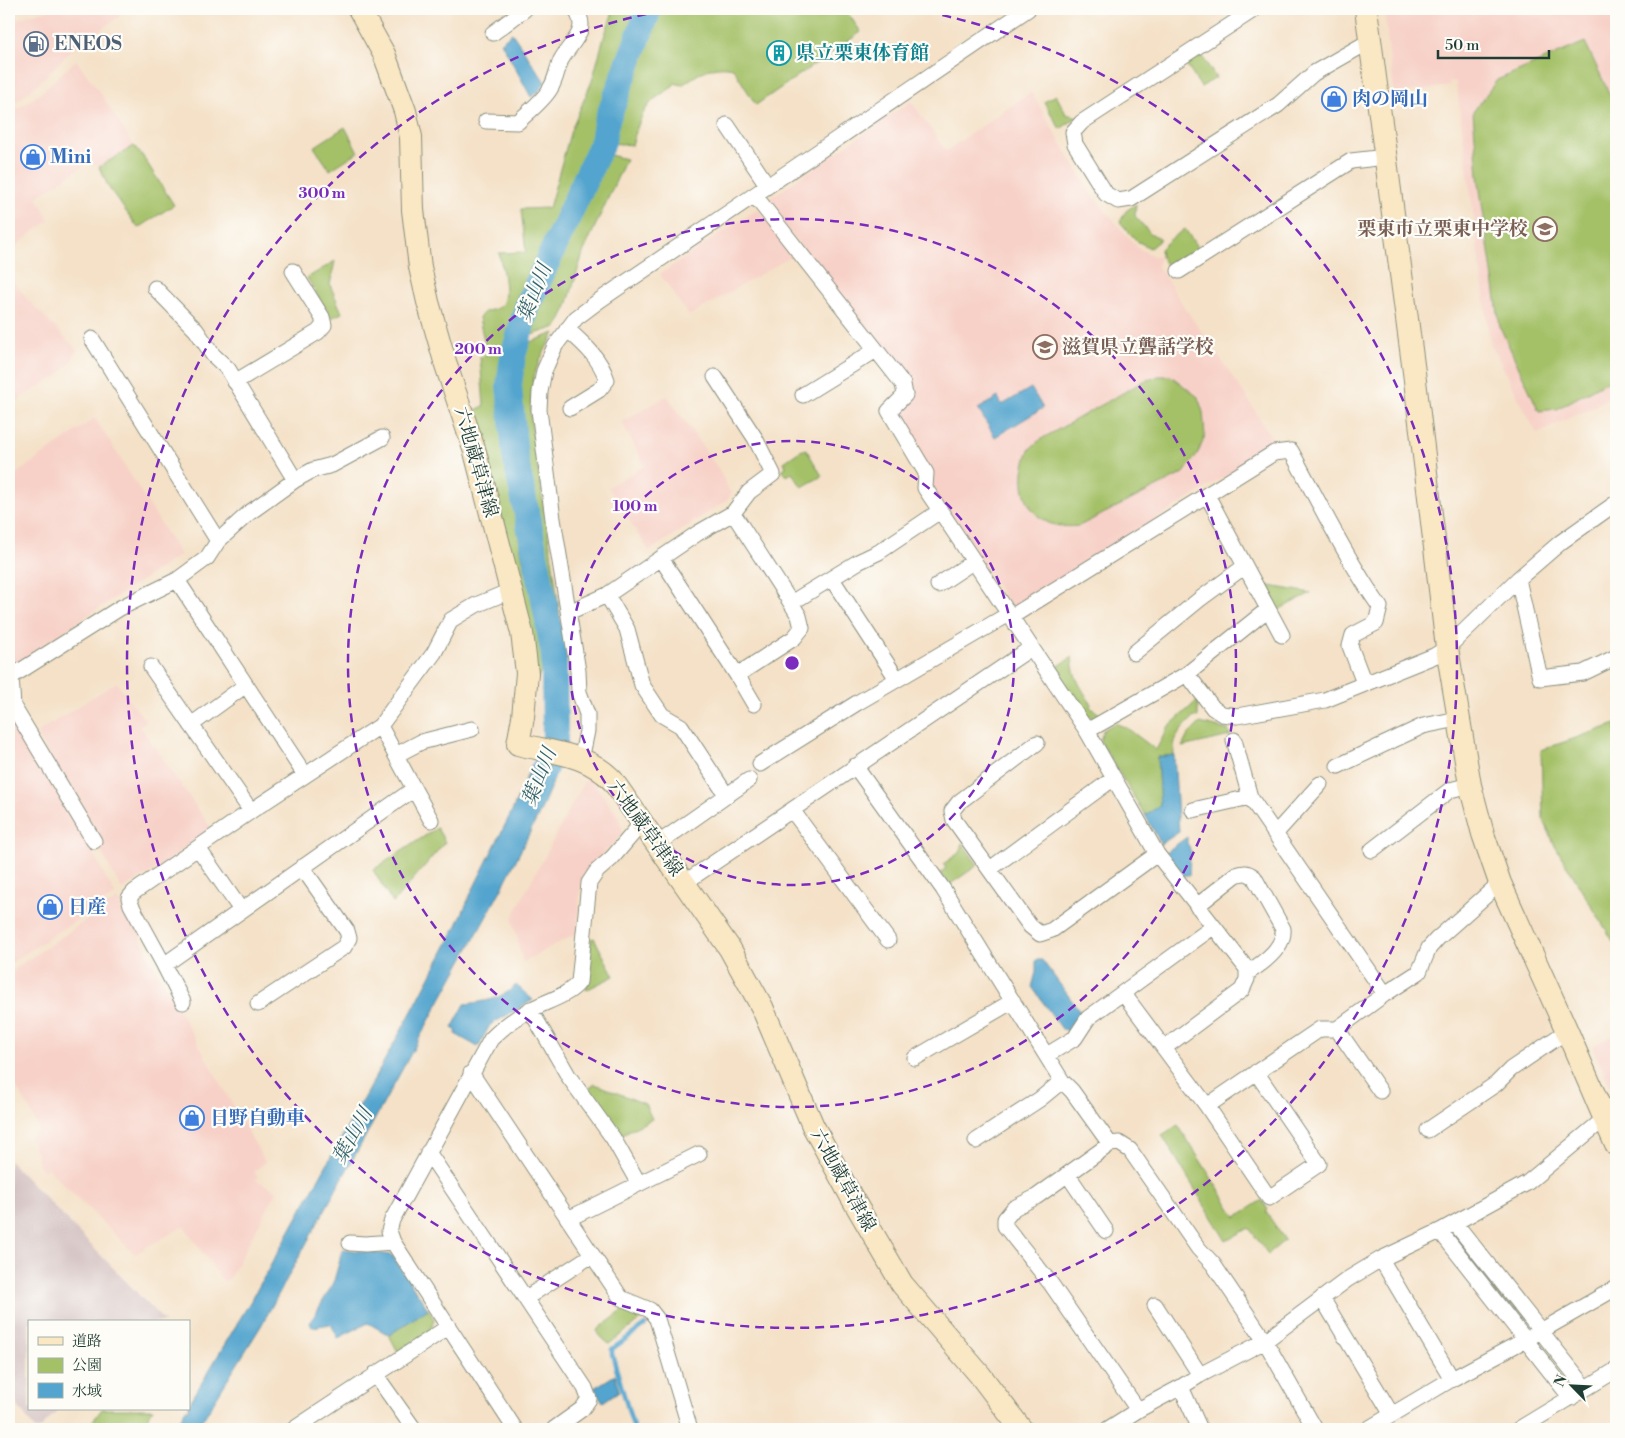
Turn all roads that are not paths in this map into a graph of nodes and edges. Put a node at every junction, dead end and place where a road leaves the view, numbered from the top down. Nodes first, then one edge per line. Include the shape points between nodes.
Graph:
1 (360, 9) edge
2 (524, 9) edge
3 (574, 9) edge
4 (1028, 9) edge
5 (1255, 9) edge
6 (1366, 9) edge
7 (1012, 13) edge
8 (494, 33) dead end
9 (1370, 41) junction
10 (486, 121) dead end
11 (727, 125) dead end
12 (1386, 157) junction
13 (768, 186) junction
14 (755, 196) junction
15 (293, 271) dead end
16 (1179, 271) dead end
17 (155, 288) dead end
18 (567, 329) junction
19 (92, 339) dead end
20 (876, 350) junction
21 (715, 377) dead end
22 (235, 382) junction
23 (803, 395) dead end
24 (570, 408) dead end
25 (382, 438) dead end
26 (295, 480) junction
27 (1206, 495) junction
28 (1616, 503) edge
29 (940, 511) junction
30 (733, 513) junction
31 (218, 542) junction
32 (661, 558) junction
33 (974, 561) junction
34 (1245, 566) junction
35 (832, 578) junction
36 (1518, 579) junction
37 (177, 580) junction
38 (938, 585) dead end
39 (510, 590) junction
40 (607, 595) junction
41 (791, 603) junction
42 (1268, 610) junction
43 (568, 612) junction
44 (1010, 616) junction
45 (1282, 635) dead end
46 (1031, 648) junction
47 (1447, 648) junction
48 (1134, 653) dead end
49 (1616, 657) edge
50 (150, 667) dead end
51 (1187, 674) junction
52 (737, 675) junction
53 (10, 677) edge
54 (897, 679) junction
55 (1364, 684) junction
56 (246, 685) junction
57 (754, 704) dead end
58 (1458, 718) junction
59 (191, 725) junction
60 (380, 726) junction
61 (472, 729) dead end
62 (1087, 731) junction
63 (1234, 740) dead end
64 (1037, 743) dead end
65 (396, 755) junction
66 (575, 757) junction
67 (760, 764) dead end
68 (855, 766) junction
69 (1338, 766) dead end
70 (305, 775) junction
71 (1114, 778) junction
72 (749, 780) dead end
73 (1320, 784) dead end
74 (1470, 785) junction
75 (414, 789) junction
76 (723, 790) dead end
77 (1250, 797) junction
78 (792, 810) junction
79 (1193, 810) dead end
80 (251, 811) junction
81 (431, 820) dead end
82 (641, 824) junction
83 (1275, 834) junction
84 (94, 841) dead end
85 (656, 846) junction
86 (198, 848) junction
87 (1372, 850) dead end
88 (1157, 854) junction
89 (302, 867) junction
90 (990, 869) junction
91 (684, 882) junction
92 (1500, 883) junction
93 (1196, 906) junction
94 (241, 910) junction
95 (1213, 927) junction
96 (888, 940) dead end
97 (164, 964) junction
98 (1247, 973) junction
99 (1123, 993) junction
100 (1385, 994) junction
101 (1013, 1001) junction
102 (183, 1002) dead end
103 (258, 1004) dead end
104 (530, 1010) junction
105 (1337, 1028) junction
106 (1567, 1030) junction
107 (1164, 1048) junction
108 (1047, 1055) junction
109 (915, 1058) dead end
110 (1256, 1072) junction
111 (471, 1073) junction
112 (1062, 1081) junction
113 (1380, 1091) dead end
114 (1207, 1106) junction
115 (1604, 1119) junction
116 (1428, 1130) dead end
117 (976, 1141) dead end
118 (1110, 1144) junction
119 (1616, 1145) edge
120 (428, 1152) junction
121 (699, 1154) dead end
122 (1068, 1175) junction
123 (639, 1184) junction
124 (568, 1219) junction
125 (1455, 1222) junction
126 (1106, 1231) dead end
127 (1440, 1231) junction
128 (393, 1242) junction
129 (350, 1243) dead end
130 (592, 1255) junction
131 (1381, 1259) junction
132 (1616, 1288) edge
133 (526, 1298) junction
134 (1322, 1298) junction
135 (1155, 1305) dead end
136 (448, 1327) junction
137 (1541, 1331) junction
138 (1525, 1340) junction
139 (1265, 1341) junction
140 (1616, 1370) edge
141 (375, 1374) junction
142 (1200, 1375) junction
143 (1452, 1379) junction
144 (1182, 1387) junction
145 (1586, 1388) junction
146 (1572, 1398) junction
147 (1138, 1410) junction
148 (1392, 1415) junction
149 (294, 1429) edge
150 (414, 1429) edge
151 (515, 1429) edge
152 (554, 1429) edge
153 (690, 1429) edge
154 (1021, 1429) edge
155 (1108, 1429) edge
156 (1200, 1429) edge
157 (1314, 1429) edge
158 (1368, 1429) edge
159 (1519, 1429) edge

1 - 39 main road, 六地蔵草津線 via 384,54 406,110 411,137 413,210 420,267 441,349 475,452
2 - 8 street
3 - 10 street via 581,25 578,36 562,59 550,89 518,122
4 - 7 street
5 - 9 street via 1082,122 1073,132 1075,144 1106,194 1118,200 1131,199 1278,105 1314,73
6 - 9 main road
7 - 13 street
9 - 12 main road
11 - 13 street
12 - 16 street via 1351,161
12 - 47 main road
13 - 14 street
14 - 18 street via 600,300
14 - 20 street
15 - 22 street via 324,325 318,332
17 - 22 street via 196,330
18 - 24 street via 589,348 607,380 599,390
18 - 43 street via 544,371 539,410
19 - 31 street
20 - 23 street
20 - 29 street via 903,384 906,395 889,411 926,472 925,488
21 - 30 street via 755,438 773,474 749,492
22 - 26 street
25 - 26 street via 332,465 313,470
26 - 31 street via 249,513
27 - 34 street
27 - 44 street
27 - 55 street via 1274,453 1291,451 1380,607 1376,623 1353,635 1350,646
28 - 36 street via 1561,542
29 - 33 street
29 - 35 street via 879,552
30 - 32 street
30 - 41 street
31 - 37 street via 207,558
32 - 40 street
32 - 52 street
33 - 38 street
33 - 44 street
34 - 42 street
34 - 48 street
35 - 41 street
35 - 54 street
36 - 47 street
36 - 49 street via 1540,678 1584,673
37 - 53 street via 120,608
37 - 56 street
39 - 60 street via 451,620 434,653
39 - 66 main road, 六地蔵草津線 via 522,633 527,673 518,744
40 - 43 street
40 - 76 street via 627,629 642,685 662,715 681,726
41 - 52 street via 802,628 794,638
42 - 45 street
42 - 51 street
43 - 66 street via 579,692 587,714 587,731
44 - 46 street
44 - 54 street
46 - 62 street
46 - 68 street
47 - 55 street
47 - 58 main road
50 - 59 street
51 - 55 street via 1213,708 1222,714 1237,716 1325,700
51 - 62 street
52 - 57 street
53 - 84 street via 13,706
54 - 67 street
56 - 59 street
56 - 70 street
58 - 69 street via 1423,726
58 - 74 main road
59 - 80 street
60 - 65 street
60 - 70 street
61 - 65 street via 421,742
62 - 71 street
63 - 77 street
64 - 90 street via 958,802 952,811 954,820
65 - 75 street
66 - 82 main road, 六地蔵草津線 via 603,770
68 - 78 street
68 - 101 street via 943,889
70 - 80 street
71 - 88 street
71 - 90 street
72 - 85 street
73 - 83 street
74 - 87 street via 1450,790
74 - 92 main road
75 - 81 street
75 - 89 street
77 - 79 street
77 - 83 street
78 - 91 street
78 - 96 street
80 - 86 street
82 - 85 main road, 六地蔵草津線
82 - 104 street via 612,858 597,870 589,883 579,982 573,989
83 - 100 street
85 - 91 main road, 六地蔵草津線
86 - 94 street
86 - 97 street via 130,898
88 - 90 street via 1052,930 1040,934 1030,926
88 - 93 street
89 - 94 street
89 - 103 street via 347,931 348,938 344,947
91 - 154 main road, 六地蔵草津線 via 730,949 762,1006 813,1126 902,1284 980,1375
92 - 100 street via 1437,939 1429,948 1419,972
92 - 106 main road
93 - 95 street
93 - 98 street via 1236,874 1249,873 1254,877 1284,929 1284,936 1260,965
94 - 97 street
95 - 98 street
95 - 99 street
97 - 102 street
98 - 107 street via 1248,979 1242,990
99 - 107 street
99 - 108 street via 1088,1018 1075,1038
100 - 105 street
101 - 108 street
101 - 109 street
104 - 111 street via 505,1025 490,1039
104 - 123 street via 569,1077 613,1138
105 - 110 street via 1320,1030
105 - 113 street
106 - 115 main road
106 - 116 street
107 - 114 street
108 - 112 street
110 - 114 street
110 - 114 street via 1319,1164 1269,1198
111 - 120 street
111 - 124 street
112 - 117 street
112 - 118 street
115 - 119 main road
115 - 125 street via 1527,1183
118 - 122 street
118 - 139 street via 1118,1143 1130,1150
120 - 128 street via 392,1220 389,1231
120 - 133 street
121 - 123 street
122 - 126 street
122 - 147 street via 1014,1208 1004,1219 1005,1226 1051,1284
123 - 124 street
124 - 130 street
125 - 127 street
125 - 137 street
127 - 131 street
127 - 138 street
128 - 129 street
128 - 136 street
130 - 133 street
130 - 153 street via 621,1298 650,1310 657,1319
131 - 134 street
131 - 143 street
132 - 137 street
133 - 152 street via 589,1399 582,1410
134 - 139 street
134 - 148 street
135 - 142 street
136 - 141 street
136 - 151 street
137 - 138 street
137 - 145 street
138 - 143 street
138 - 146 street
139 - 142 street
139 - 157 street
140 - 145 street
141 - 149 street
141 - 150 street
142 - 144 street
143 - 148 street
144 - 147 street
144 - 156 street
145 - 146 street
146 - 159 street
147 - 155 street
148 - 158 street

